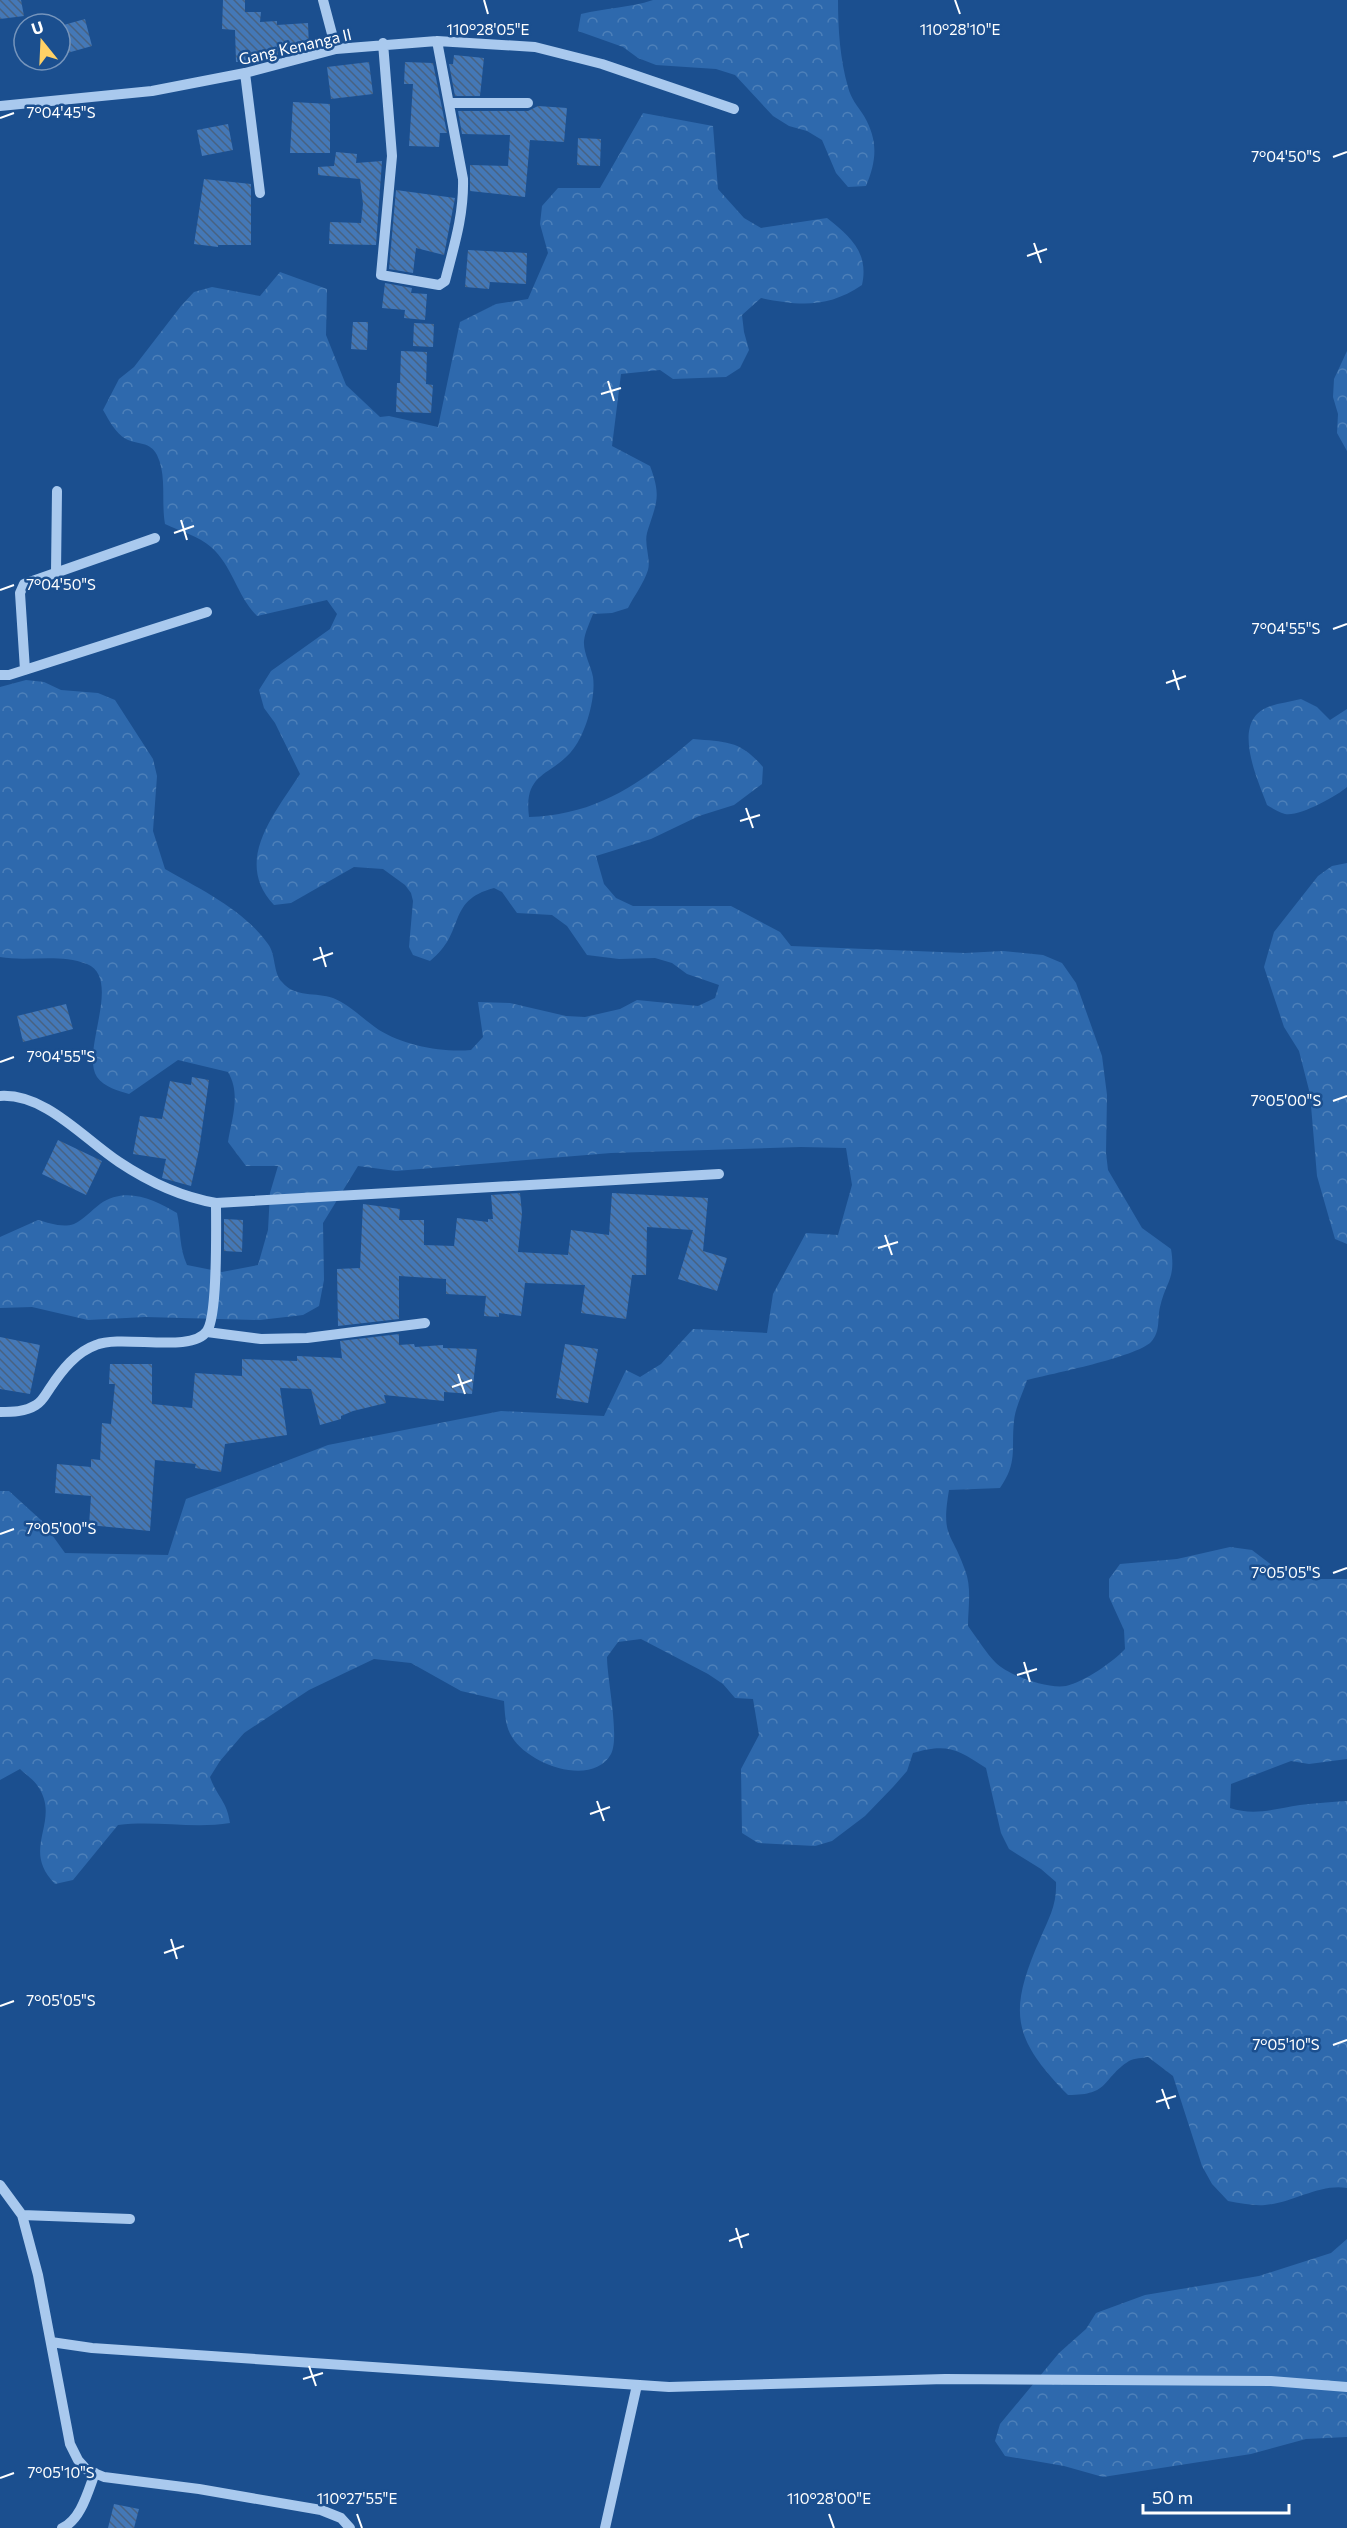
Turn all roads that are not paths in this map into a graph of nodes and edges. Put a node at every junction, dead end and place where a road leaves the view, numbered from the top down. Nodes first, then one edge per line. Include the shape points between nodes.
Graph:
1 (323, 0) edge
2 (437, 41) junction
3 (383, 43) junction
4 (336, 49) junction
5 (245, 73) junction
6 (450, 103) junction
7 (528, 103) dead end
8 (0, 106) edge
9 (734, 109) dead end
10 (260, 192) dead end
11 (57, 491) dead end
12 (155, 538) dead end
13 (56, 572) junction
14 (207, 612) dead end
15 (25, 670) junction
16 (0, 675) edge
17 (0, 1096) edge
18 (719, 1174) dead end
19 (216, 1203) junction
20 (425, 1323) dead end
21 (207, 1332) junction
22 (0, 1412) edge
23 (0, 2185) edge
24 (22, 2215) junction
25 (130, 2219) dead end
26 (51, 2342) junction
27 (637, 2385) junction
28 (1347, 2387) edge
29 (95, 2473) junction
30 (62, 2528) edge
31 (350, 2528) edge
32 (605, 2528) edge

1 - 4 street
2 - 3 street, Gang Kenanga II
2 - 6 street
2 - 9 street, Gang Kenanga II via 535,48 602,64
3 - 4 street, Gang Kenanga II
3 - 6 street via 392,156 382,278 439,285 445,281 464,199
4 - 5 street, Gang Kenanga II
5 - 8 street, Gang Kenanga II via 152,91
5 - 10 street
6 - 7 street
11 - 13 street
12 - 13 street
13 - 15 street via 28,581 21,588
14 - 15 street
15 - 16 street
17 - 19 street via 40,1106 121,1164 188,1198
18 - 19 street
19 - 21 street via 214,1286
20 - 21 street via 307,1338 261,1339
21 - 22 street via 191,1340 98,1344 80,1353 37,1405
23 - 24 street
24 - 25 street
24 - 26 street
26 - 27 street
26 - 29 street via 70,2444 78,2460
27 - 28 street via 945,2379 1271,2381
27 - 32 street
29 - 30 street via 80,2509
29 - 31 street via 120,2481 199,2489 321,2510 341,2518

